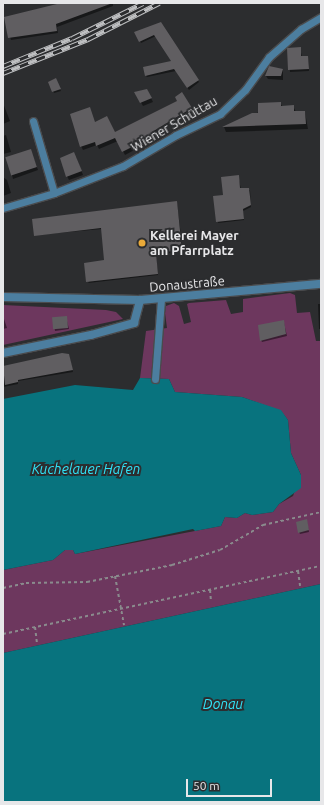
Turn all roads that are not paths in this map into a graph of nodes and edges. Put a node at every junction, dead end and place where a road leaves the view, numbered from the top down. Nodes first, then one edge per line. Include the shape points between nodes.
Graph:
1 (321, 17) edge
2 (33, 121) dead end
3 (54, 193) junction
4 (3, 208) edge
5 (321, 284) edge
6 (3, 297) edge
7 (161, 299) junction
8 (140, 300) junction
9 (3, 353) edge
10 (155, 379) dead end

1 - 3 lane, Wiener Schüttau via 302,29 269,57 245,90 220,114 176,135 123,166
2 - 3 lane
3 - 4 lane, Wiener Schüttau
5 - 7 street, Donaustraße
6 - 8 street
7 - 8 street, Donaustraße
7 - 10 lane
8 - 9 street, Donaustraße via 134,323 91,335

